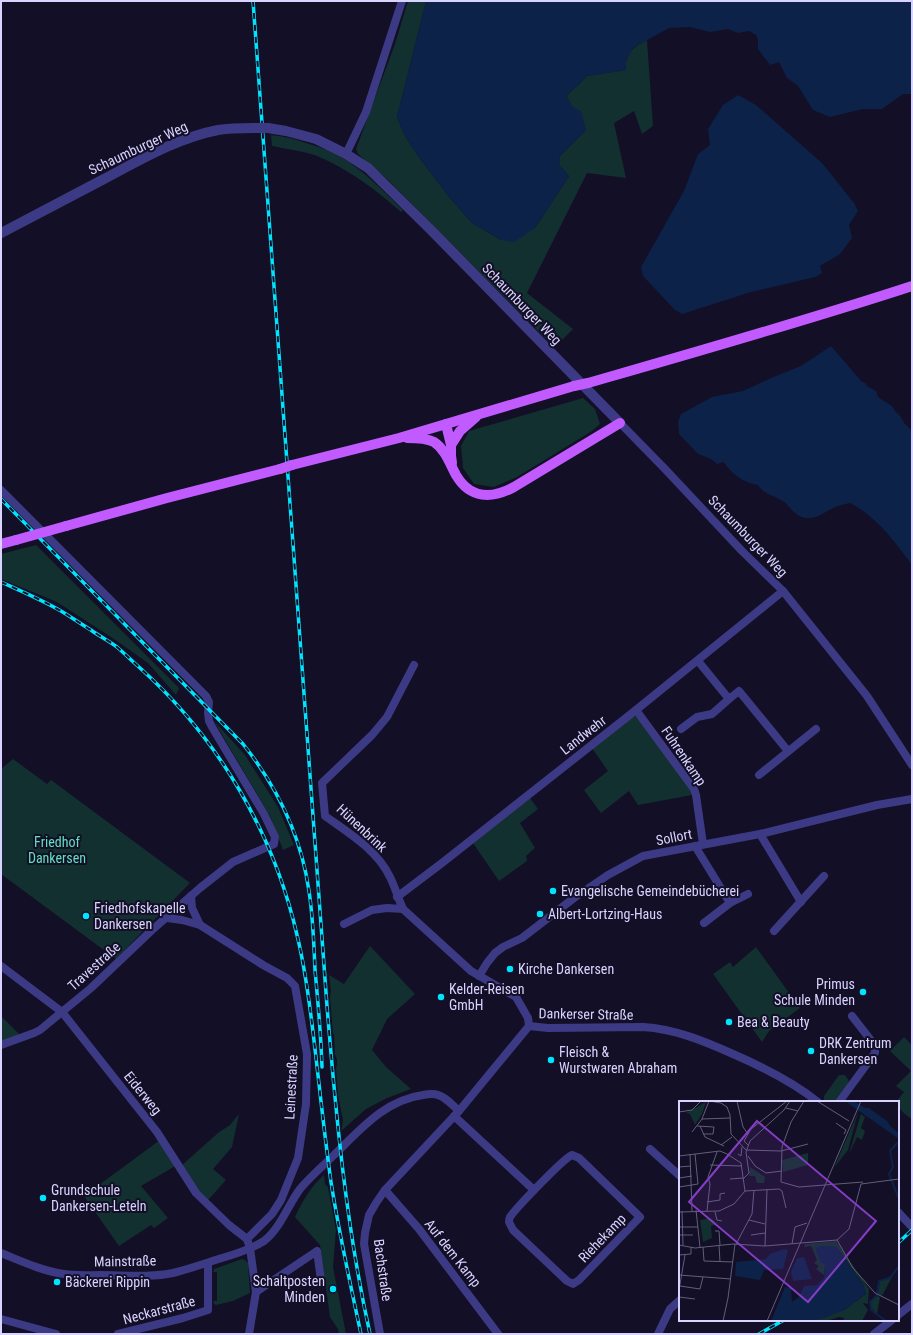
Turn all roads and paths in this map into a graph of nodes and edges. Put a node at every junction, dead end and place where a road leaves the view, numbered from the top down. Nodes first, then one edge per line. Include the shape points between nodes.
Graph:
1 (402, 1) edge
2 (346, 154) junction
3 (1, 233) edge
4 (912, 286) edge
5 (480, 414) junction
6 (620, 423) junction
7 (441, 425) junction
8 (399, 438) junction
9 (451, 444) junction
10 (444, 453) junction
11 (453, 467) junction
12 (1, 490) edge
13 (1, 544) edge
14 (783, 592) junction
15 (698, 661) junction
16 (414, 665) dead end
17 (729, 700) junction
18 (636, 710) junction
19 (681, 729) dead end
20 (816, 729) dead end
21 (788, 751) junction
22 (912, 764) edge
23 (759, 774) dead end
24 (912, 799) edge
25 (760, 834) junction
26 (699, 845) junction
27 (824, 876) dead end
28 (748, 894) dead end
29 (191, 896) junction
30 (397, 897) junction
31 (801, 902) junction
32 (730, 904) junction
33 (403, 909) junction
34 (167, 918) junction
35 (704, 923) dead end
36 (344, 924) dead end
37 (200, 925) junction
38 (774, 931) dead end
39 (1, 966) edge
40 (479, 976) junction
41 (62, 1012) junction
42 (852, 1016) dead end
43 (529, 1026) junction
44 (1, 1045) edge
45 (817, 1101) edge
46 (839, 1101) edge
47 (457, 1114) junction
48 (650, 1148) dead end
49 (679, 1175) edge
50 (385, 1190) junction
51 (534, 1190) junction
52 (899, 1213) edge
53 (912, 1227) edge
54 (247, 1239) junction
55 (250, 1248) junction
56 (1, 1253) edge
57 (208, 1263) junction
58 (320, 1280) dead end
59 (256, 1292) junction
60 (679, 1301) edge
61 (912, 1304) edge
62 (899, 1314) edge
63 (1, 1319) edge
64 (891, 1321) edge
65 (137, 1332) edge
66 (56, 1334) edge
67 (118, 1334) edge
68 (250, 1334) edge
69 (380, 1334) edge
70 (498, 1334) edge
71 (658, 1334) edge
72 (874, 1334) edge

1 - 2 street via 366,112
2 - 3 street, Schaumburger Weg, bridge via 316,139 286,131 268,128 218,130 180,141 152,154
2 - 6 street, Schaumburger Weg via 384,182
4 - 5 main road, bridge
5 - 7 main road
5 - 9 main road via 460,431
6 - 11 main road via 503,493 485,495 472,492 462,484
6 - 14 street, Schaumburger Weg
7 - 8 main road
7 - 9 main road
7 - 10 main road
8 - 10 main road via 428,440 439,446
8 - 13 main road, bridge
9 - 11 main road
10 - 11 main road
12 - 29 street, Travestraße via 206,696 212,727 275,837 274,844 233,862
14 - 15 street, Landwehr
14 - 22 street, Schaumburger Weg via 867,696
15 - 17 street
15 - 18 street, Landwehr
16 - 30 street, Hünenbrink via 387,717 322,783 325,816 376,856 390,877
17 - 19 street via 712,714 697,717
17 - 21 street via 739,691
18 - 26 street, Fuhrenkamp via 694,789
18 - 30 street, Landwehr
20 - 21 street
21 - 23 street
24 - 25 street, Sollort
25 - 26 street, Sollort
25 - 31 street
26 - 32 street
26 - 40 street, Sollort via 643,856 608,875 527,934 495,953
27 - 31 street
28 - 32 street
29 - 34 street, Travestraße
29 - 37 street via 192,908
30 - 33 street, Hünenbrink
31 - 38 street
32 - 35 street
33 - 36 street via 372,910
33 - 40 street, Hünenbrink
34 - 37 street, Leinestraße
34 - 41 street, Travestraße
37 - 54 street, Leinestraße via 292,982 295,986 307,1054 306,1104 298,1158 281,1200 272,1214
39 - 41 street, Eiderweg
40 - 43 street, Hünenbrink via 516,997 528,1018
41 - 44 street, Travestraße via 34,1033
41 - 54 street, Eiderweg via 157,1132 196,1193
42 - 46 street via 870,1038 875,1053
43 - 45 street, Dankerser Straße via 643,1027 674,1031 756,1063
43 - 47 street, Dankerser Straße
47 - 50 street, Dankerser Straße
47 - 51 street
47 - 55 street, Mainstraße via 443,1097 432,1094 418,1096 388,1107 373,1117 310,1179 276,1228 265,1240
48 - 49 street
50 - 69 street, Bachstraße via 369,1215 364,1244
50 - 70 street, Auf dem Kamp via 419,1229
51 - 51 street, Riehekamp via 511,1215 509,1222 513,1230 573,1284 640,1217 576,1156 572,1155 565,1159
52 - 53 street
54 - 55 street
55 - 57 street, Mainstraße
55 - 59 street
56 - 57 street, Mainstraße via 43,1269 75,1275 163,1274
57 - 65 street, Neckarstraße via 208,1310
58 - 59 street via 317,1250
59 - 68 street
60 - 71 street via 670,1309
61 - 62 street
63 - 66 street
64 - 72 street
65 - 67 street, Neckarstraße

